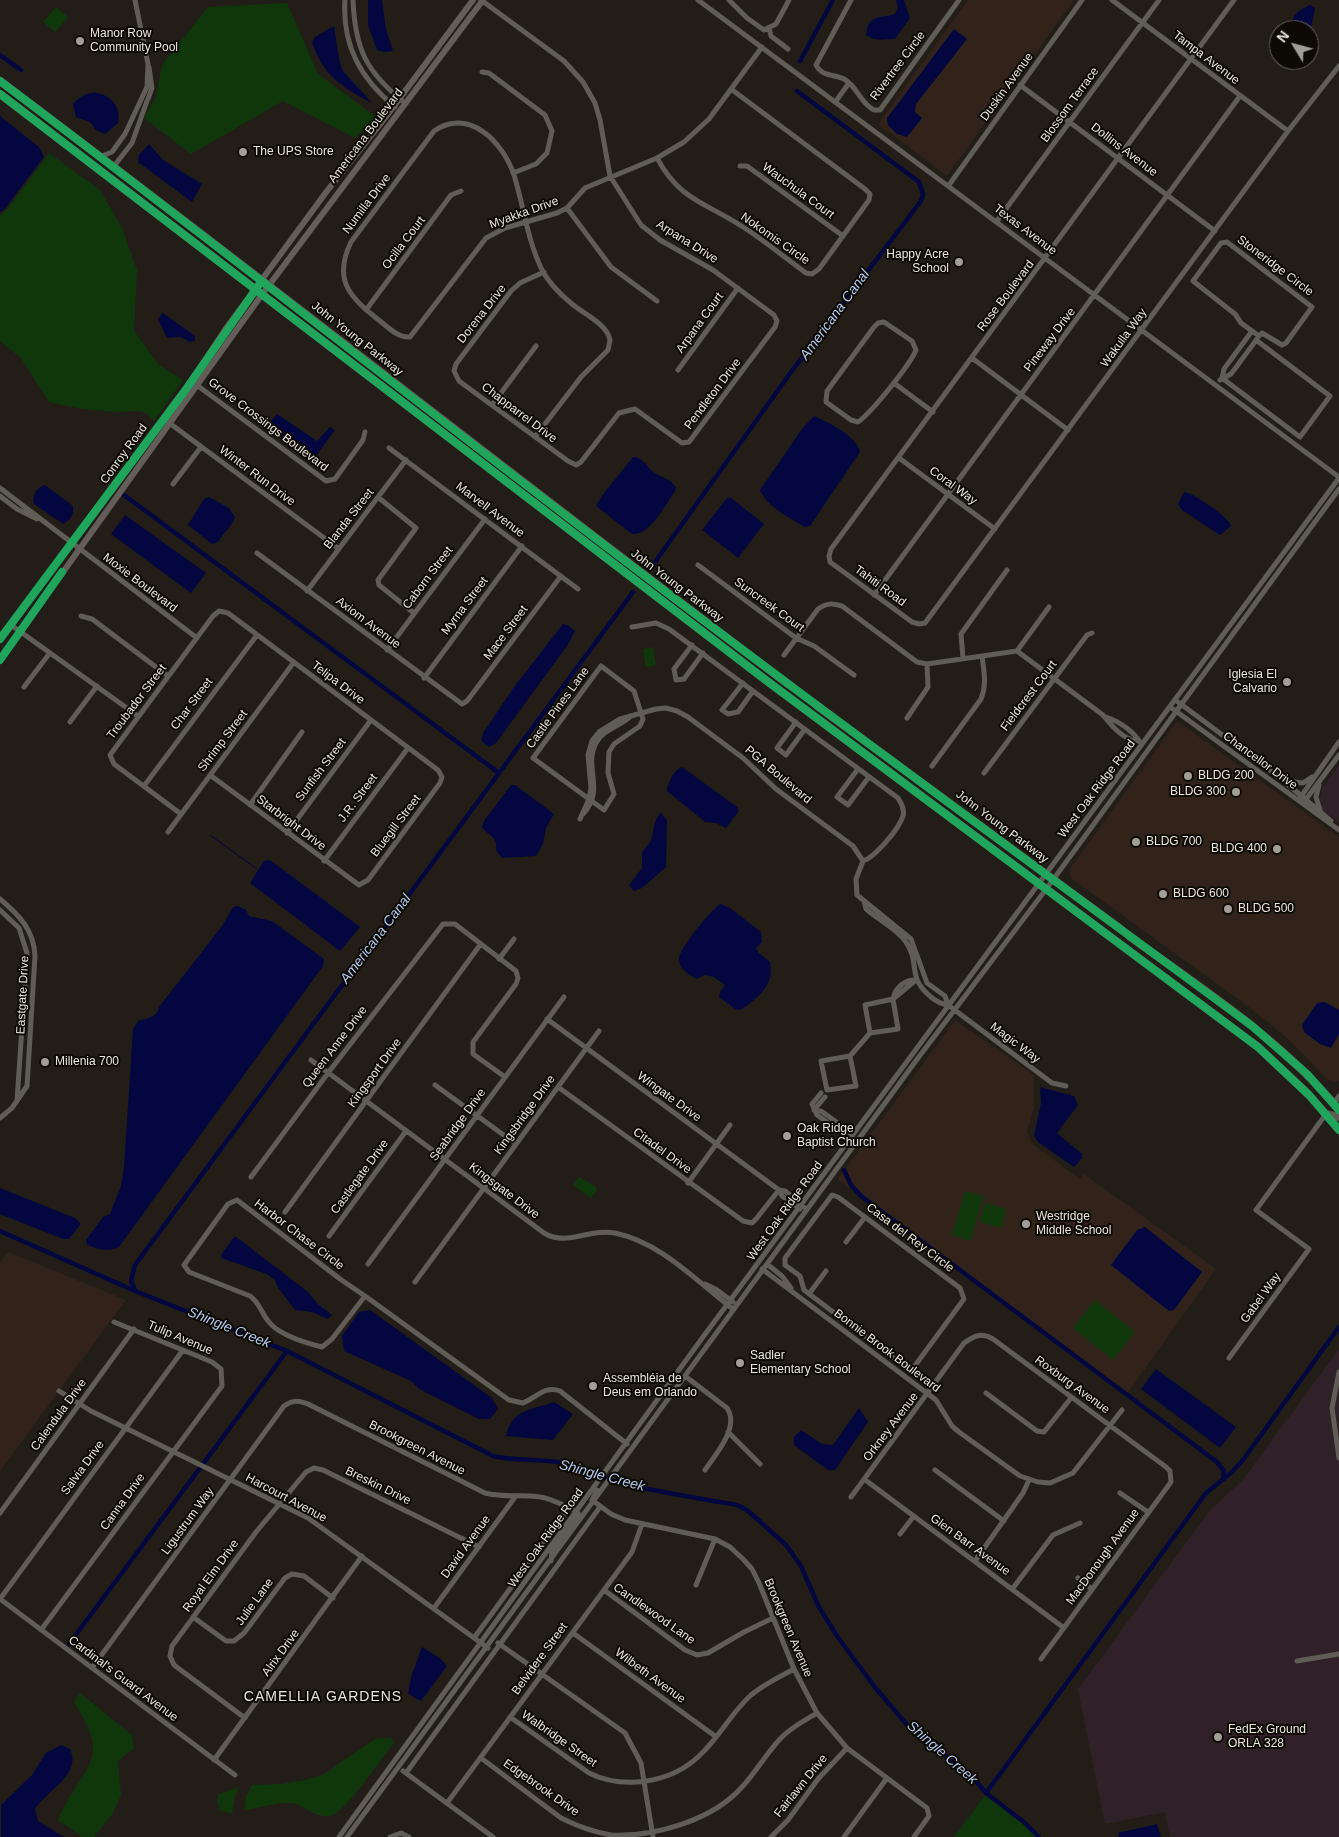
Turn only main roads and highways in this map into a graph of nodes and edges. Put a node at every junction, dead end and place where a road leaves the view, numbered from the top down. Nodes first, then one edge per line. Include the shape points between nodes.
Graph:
1 (473, 0) edge
2 (482, 0) edge
3 (0, 81) edge
4 (0, 94) edge
5 (402, 101) junction
6 (397, 108) junction
7 (44, 127) junction
8 (356, 154) junction
9 (363, 159) junction
10 (114, 166) junction
11 (104, 172) junction
12 (129, 178) junction
13 (328, 191) junction
14 (327, 208) junction
15 (262, 280) junction
16 (269, 285) junction
17 (256, 289) junction
18 (263, 294) junction
19 (551, 517) junction
20 (569, 519) junction
21 (0, 639) edge
22 (0, 660) edge
23 (767, 681) junction
24 (788, 684) junction
25 (816, 705) joint
26 (1122, 930) joint
27 (1129, 936) joint
28 (1310, 1095) junction
29 (1336, 1107) edge
30 (1326, 1114) junction
31 (1339, 1117) edge
32 (1339, 1130) edge

1 - 5 main road, Americana Boulevard
2 - 5 main road, Americana Boulevard
3 - 10 highway, John Young Parkway
4 - 7 highway, John Young Parkway
5 - 6 main road, Americana Boulevard
6 - 8 main road, Americana Boulevard
6 - 9 main road, Americana Boulevard
7 - 10 highway via 57,131 107,168
7 - 11 highway, John Young Parkway
8 - 9 main road
8 - 13 main road, Americana Boulevard
9 - 14 main road, Americana Boulevard
10 - 12 highway, John Young Parkway
11 - 12 highway via 114,170
11 - 17 highway, John Young Parkway
12 - 15 highway, John Young Parkway
13 - 14 main road
13 - 15 main road, Americana Boulevard
14 - 16 main road, Americana Boulevard
15 - 16 highway, John Young Parkway
15 - 17 main road, Conroy Road
16 - 18 main road, Conroy Road
16 - 20 highway, John Young Parkway
17 - 18 highway, John Young Parkway
17 - 21 main road, Conroy Road via 192,381
18 - 19 highway, John Young Parkway
18 - 22 main road, Conroy Road
19 - 20 highway
19 - 23 highway, John Young Parkway
20 - 24 highway, John Young Parkway
23 - 24 highway
23 - 28 highway, John Young Parkway via 1258,1047
24 - 25 main road, John Young Parkway
25 - 26 highway, John Young Parkway
26 - 27 main road, John Young Parkway
27 - 29 highway, John Young Parkway via 1267,1038
28 - 29 highway
28 - 30 highway, John Young Parkway
30 - 31 highway
30 - 32 highway, John Young Parkway

